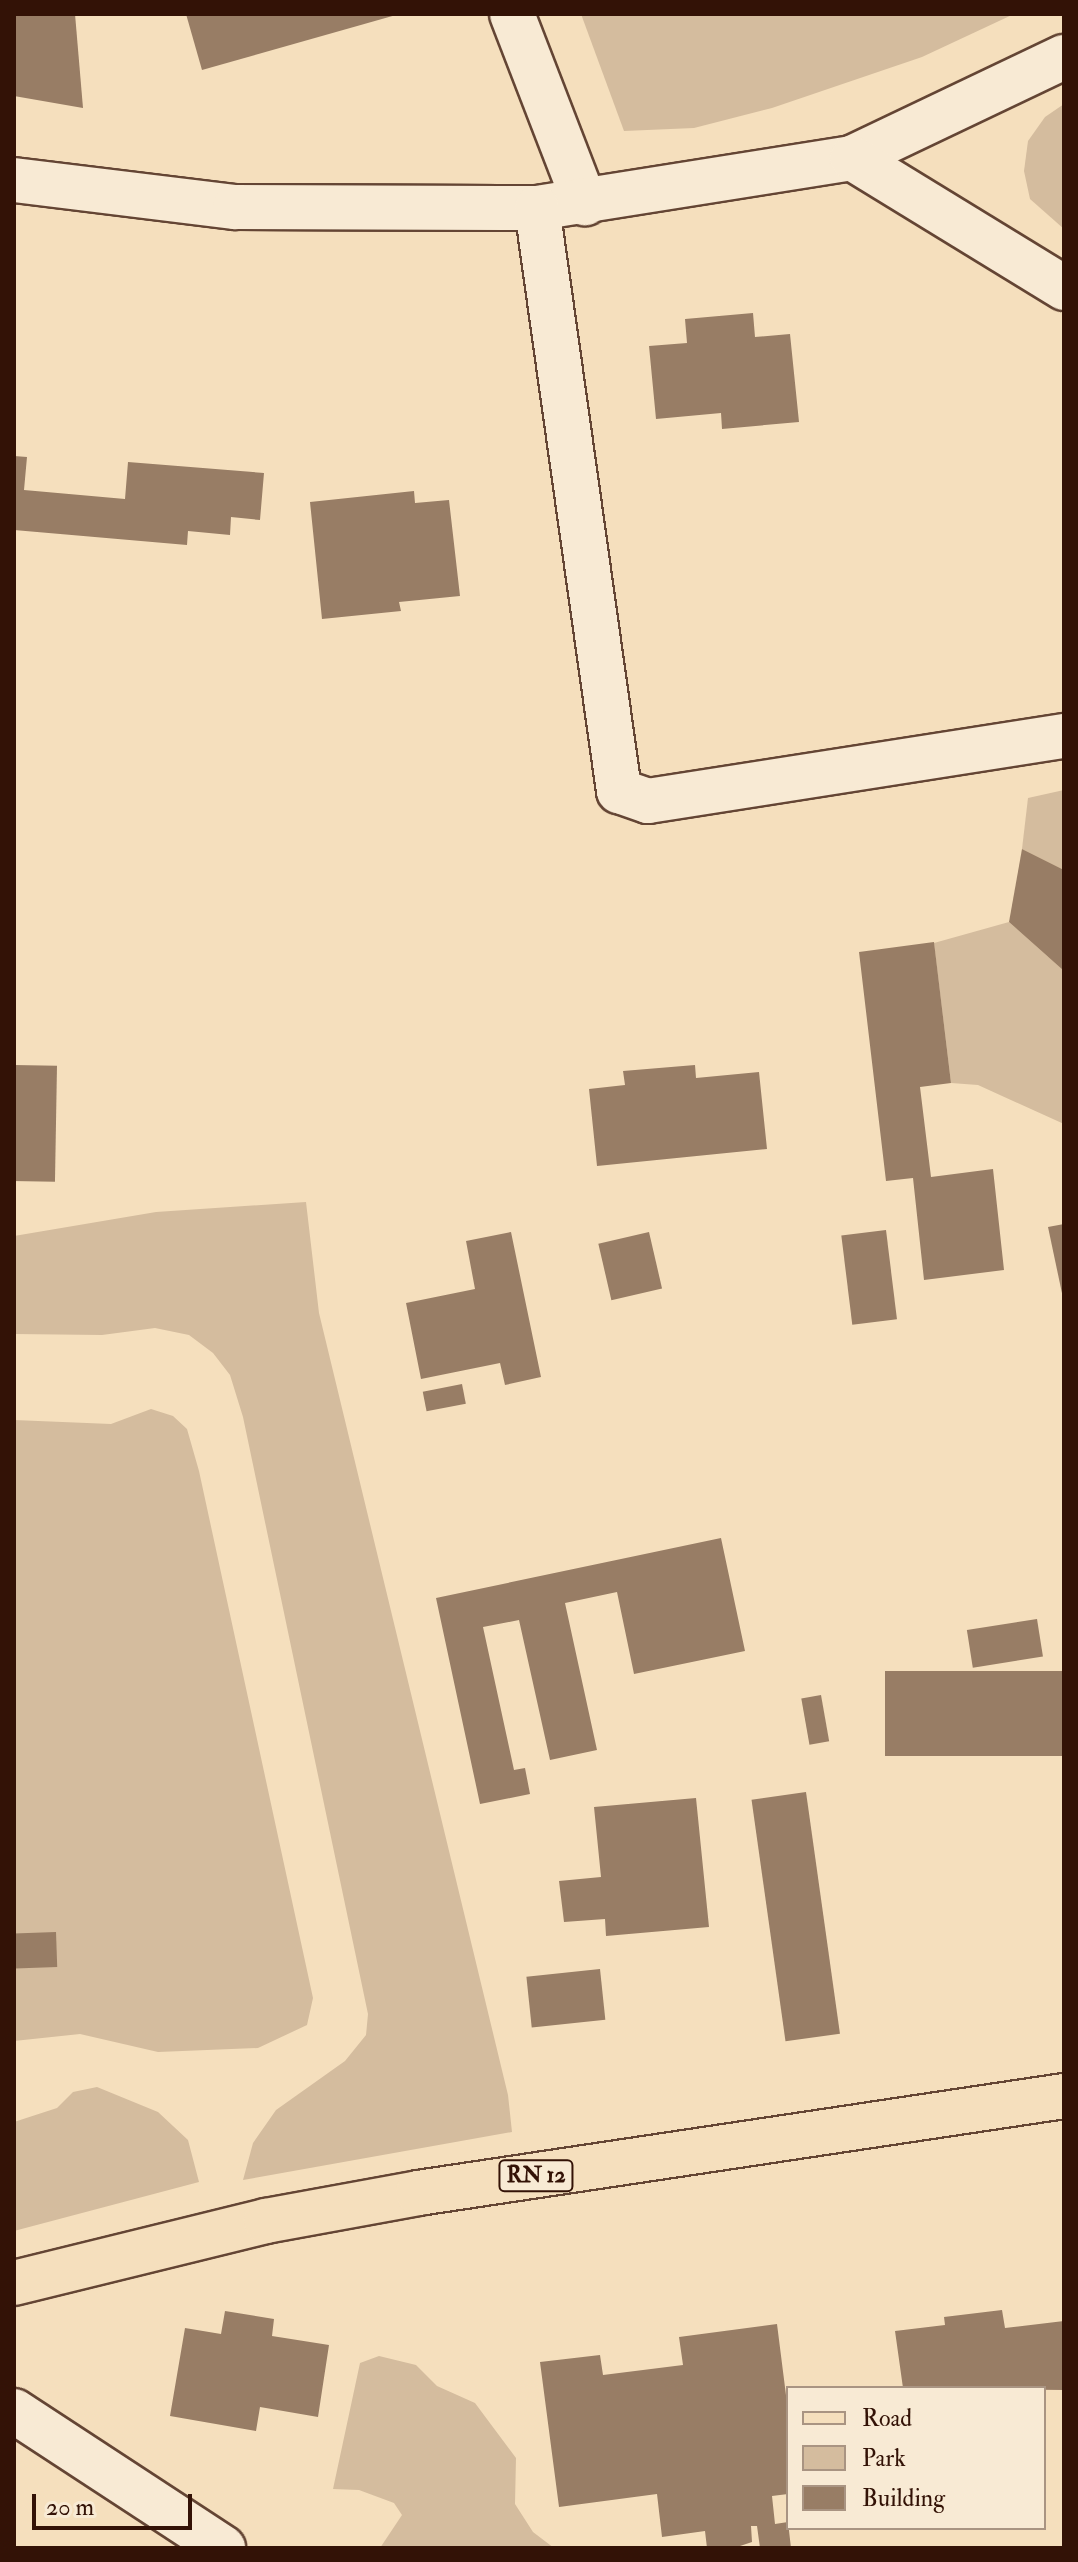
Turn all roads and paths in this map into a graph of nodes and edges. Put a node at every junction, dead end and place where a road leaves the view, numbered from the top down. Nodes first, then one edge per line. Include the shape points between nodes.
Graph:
1 (512, 14) edge
2 (1064, 57) edge
3 (852, 158) junction
4 (14, 180) edge
5 (585, 203) junction
6 (537, 208) junction
7 (1064, 288) edge
8 (1064, 736) edge
9 (1064, 2096) edge
10 (14, 2283) edge
11 (14, 2411) edge
12 (223, 2548) edge

1 - 5 street
2 - 3 street
3 - 5 street
3 - 7 street
4 - 6 street via 235,207
5 - 6 street
6 - 8 street via 619,791 648,801
9 - 10 main road, RN 12 via 418,2193 266,2221
11 - 12 street

